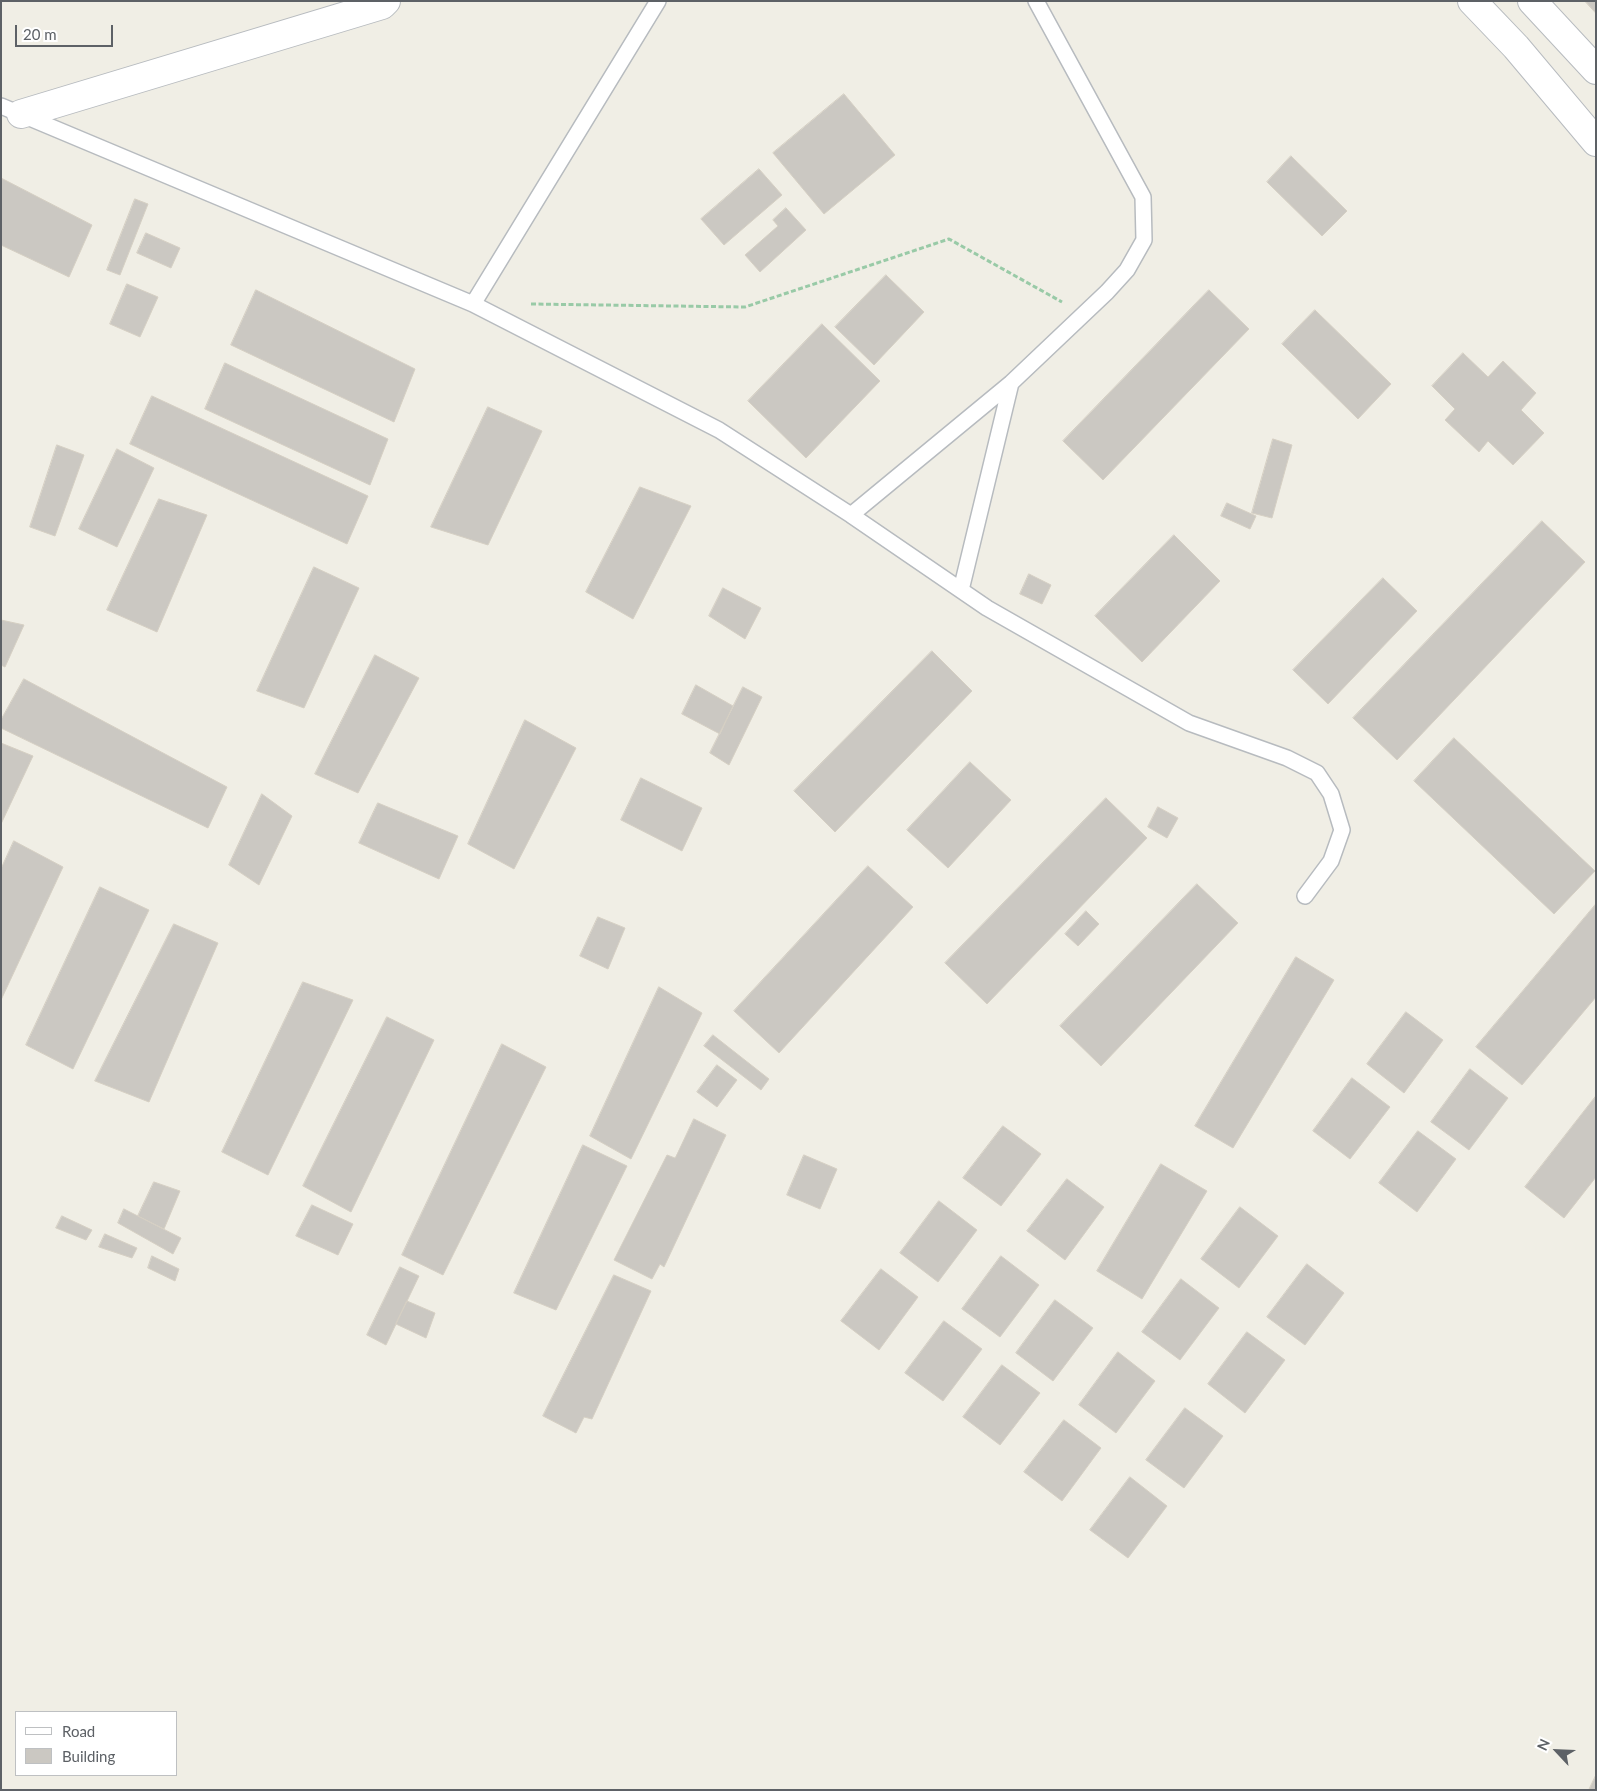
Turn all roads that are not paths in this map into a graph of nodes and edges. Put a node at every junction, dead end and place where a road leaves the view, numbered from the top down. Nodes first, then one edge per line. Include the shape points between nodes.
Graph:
1 (386, 1) edge
2 (658, 1) edge
3 (1036, 1) edge
4 (1472, 1) edge
5 (1532, 1) edge
6 (1596, 70) edge
7 (11, 110) edge
8 (1596, 142) edge
9 (473, 304) junction
10 (1011, 383) junction
11 (851, 515) junction
12 (960, 590) junction
13 (1304, 896) dead end

1 - 7 street via 382,5
2 - 9 lane
3 - 10 lane via 1143,197 1144,240 1127,270
4 - 8 street via 1516,47
5 - 6 street
7 - 9 lane
9 - 11 lane via 719,430
10 - 11 lane
10 - 12 lane
11 - 12 lane
12 - 13 lane via 1190,723 1287,758 1317,774 1331,794 1342,830 1331,861

